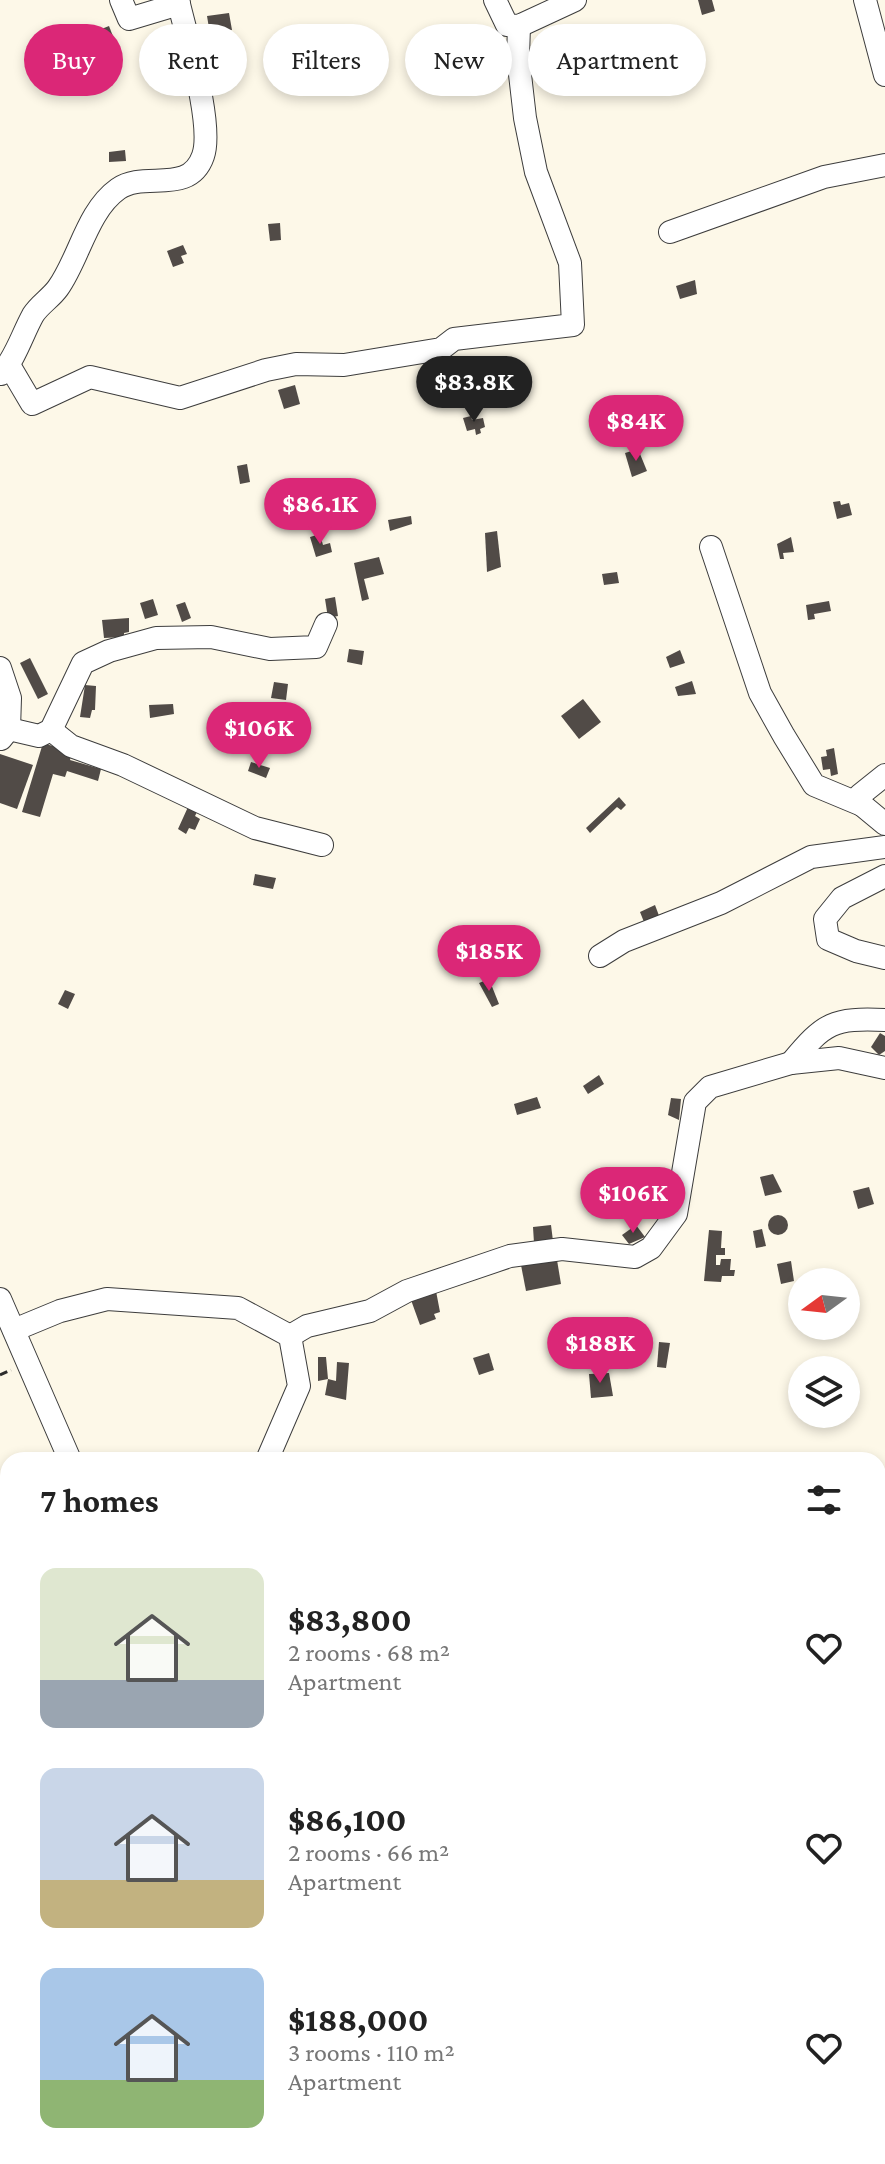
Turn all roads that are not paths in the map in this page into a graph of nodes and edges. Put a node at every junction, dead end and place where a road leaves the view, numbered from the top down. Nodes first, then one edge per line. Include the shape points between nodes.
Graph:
1 (121, 0) edge
2 (495, 0) edge
3 (575, 0) edge
4 (865, 0) edge
5 (179, 2) edge
6 (519, 26) junction
7 (885, 75) edge
8 (885, 165) edge
9 (670, 232) dead end
10 (5, 370) edge
11 (711, 547) dead end
12 (326, 624) dead end
13 (0, 668) edge
14 (51, 730) junction
15 (5, 734) edge
16 (885, 775) edge
17 (862, 805) junction
18 (885, 824) edge
19 (322, 845) dead end
20 (885, 847) edge
21 (885, 876) edge
22 (600, 956) dead end
23 (885, 958) edge
24 (885, 1020) edge
25 (791, 1063) junction
26 (885, 1068) edge
27 (0, 1299) edge
28 (14, 1330) junction
29 (290, 1336) junction
30 (67, 1452) edge
31 (270, 1452) edge

1 - 5 street via 129,19
2 - 6 street via 507,25
3 - 6 street
4 - 7 street
5 - 10 street via 206,131 202,157 191,174 170,182 140,181 119,188 105,201
6 - 10 street via 525,118 536,172 570,263 573,325 454,339 441,349 344,365 296,364 180,398 90,377 32,404
8 - 9 street via 824,177
11 - 17 street via 760,693 784,736 814,785
12 - 14 street via 316,647 270,649 211,637 156,638 109,651 83,663
13 - 15 street via 10,698
14 - 15 street via 39,736
14 - 19 street via 71,746 255,828
16 - 17 street via 860,795
17 - 18 street
20 - 22 street via 811,857
21 - 23 street via 842,898 825,919 828,939
24 - 25 street via 838,1020 813,1036
25 - 26 street via 839,1058
25 - 29 street via 710,1087 695,1102 676,1214 651,1248 635,1257 562,1249 510,1256
27 - 28 street
28 - 29 street via 107,1299 238,1308
28 - 30 street
29 - 31 street via 299,1386

